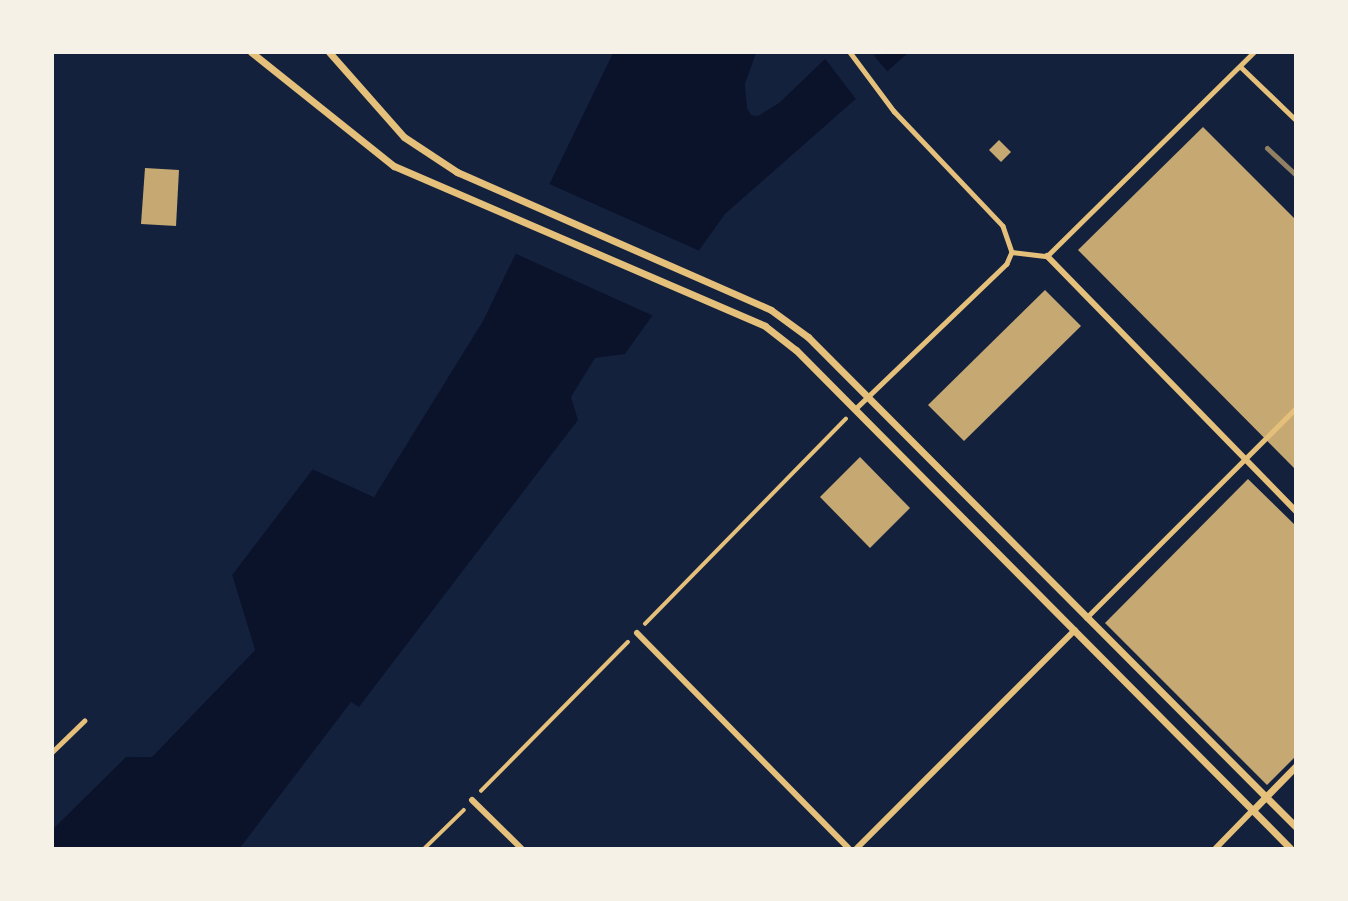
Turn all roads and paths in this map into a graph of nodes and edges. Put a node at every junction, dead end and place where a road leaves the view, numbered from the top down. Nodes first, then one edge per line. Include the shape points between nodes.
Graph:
1 (251, 52) edge
2 (329, 52) edge
3 (850, 52) edge
4 (1254, 52) edge
5 (1241, 67) junction
6 (1296, 120) edge
7 (1012, 252) junction
8 (1047, 256) junction
9 (869, 396) junction
10 (857, 408) junction
11 (1296, 408) edge
12 (1245, 460) junction
13 (1296, 511) edge
14 (1085, 619) junction
15 (1075, 631) junction
16 (636, 633) dead end
17 (84, 721) dead end
18 (52, 752) edge
19 (1296, 766) edge
20 (1265, 797) junction
21 (472, 800) dead end
22 (1253, 810) junction
23 (1296, 827) edge
24 (521, 849) edge
25 (848, 849) edge
26 (857, 849) edge
27 (1216, 849) edge
28 (1290, 849) edge

1 - 10 street via 394,166 765,326
2 - 9 street via 404,137 457,172 771,310 808,337
3 - 7 lane via 884,99 1003,226
4 - 5 lane
5 - 6 lane
5 - 8 lane
7 - 8 lane
7 - 9 lane via 1007,264
8 - 12 street
9 - 10 lane
9 - 14 street
10 - 15 street
11 - 12 lane
12 - 13 street
12 - 14 lane
14 - 15 street
14 - 20 street
15 - 22 street
15 - 26 street
16 - 25 street
17 - 18 lane
19 - 20 street
20 - 22 street
20 - 23 street
21 - 24 street
22 - 27 street
22 - 28 street

